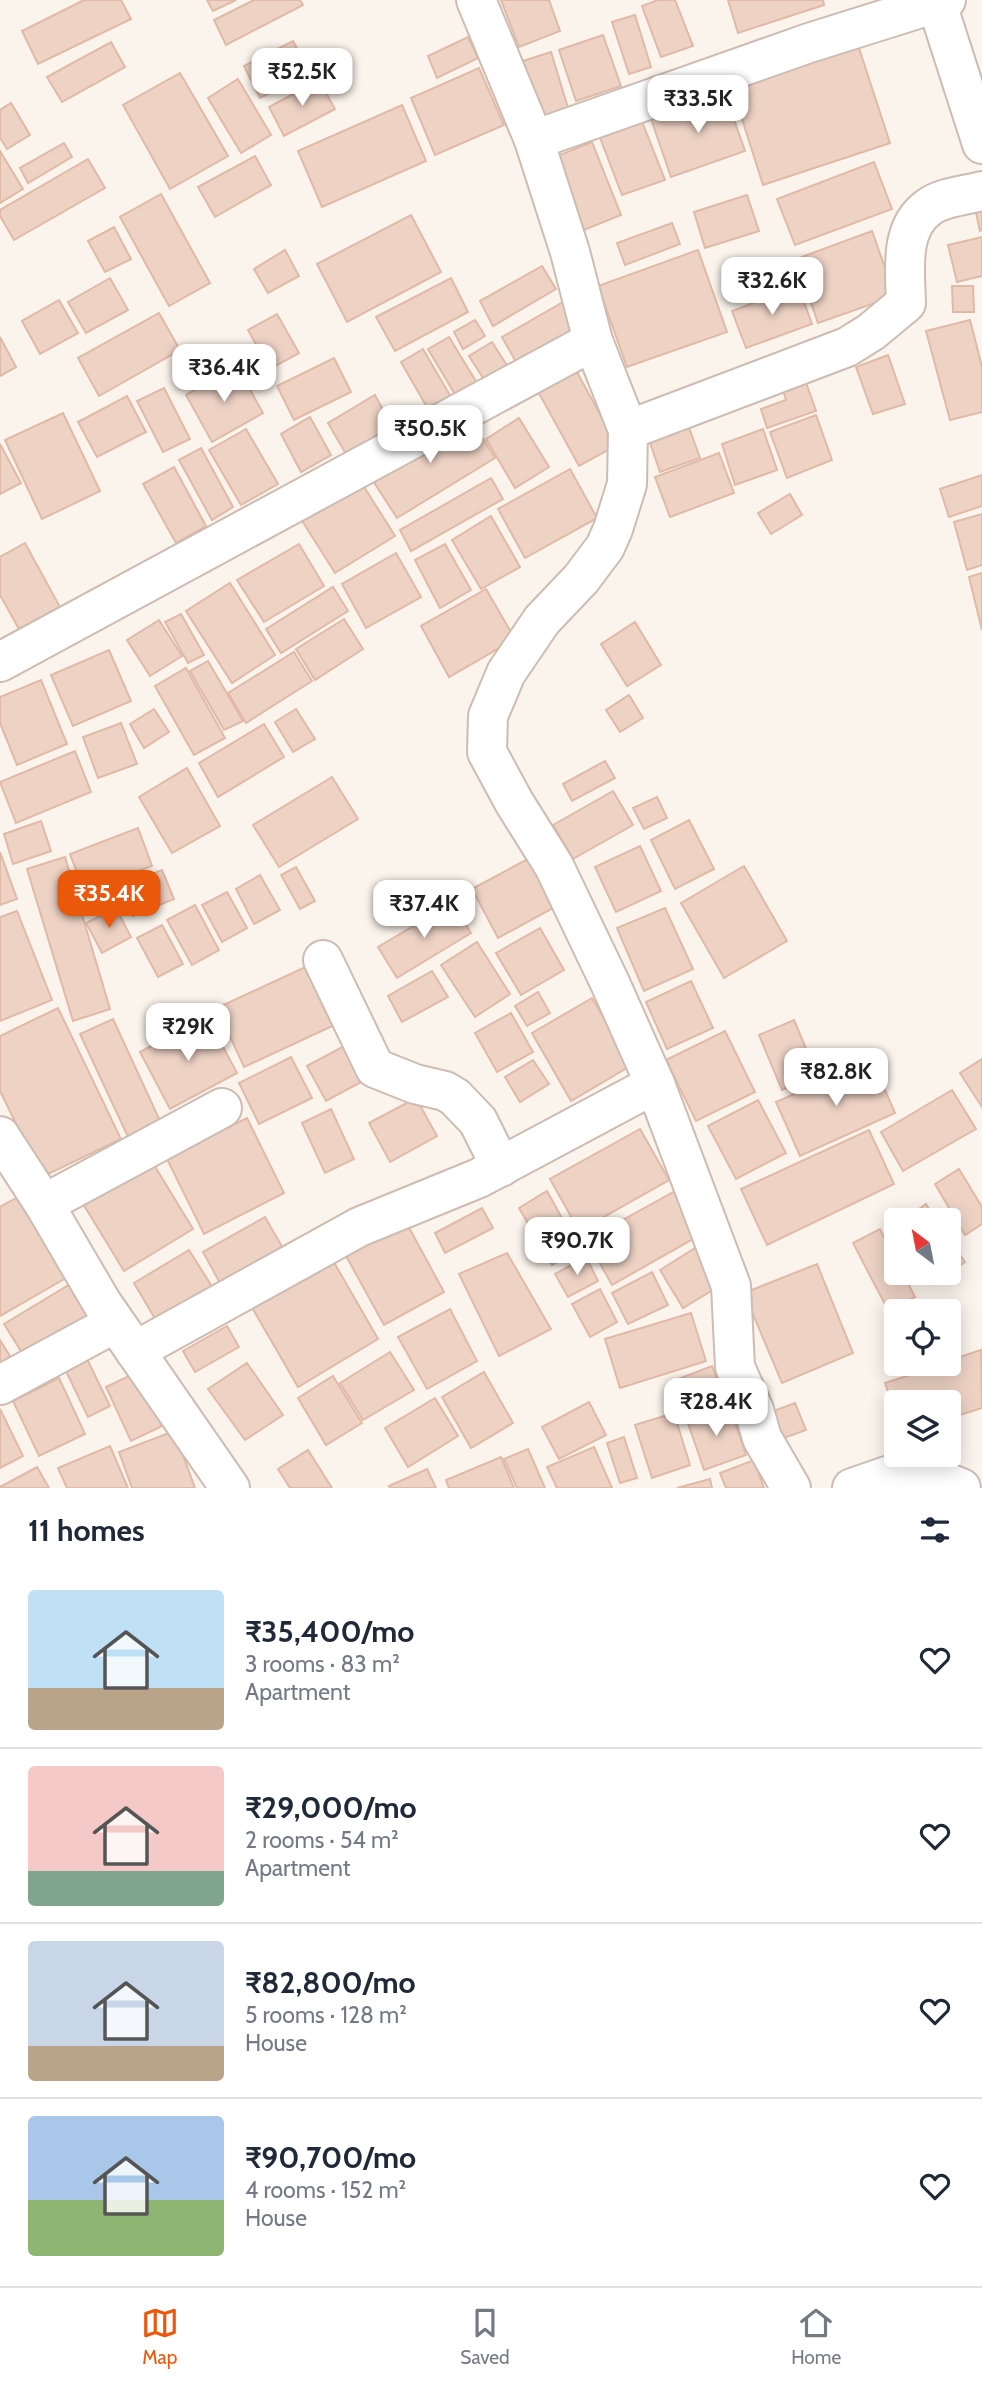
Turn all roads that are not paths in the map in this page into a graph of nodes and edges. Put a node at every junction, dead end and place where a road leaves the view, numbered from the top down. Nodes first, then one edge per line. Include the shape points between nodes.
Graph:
1 (476, 0) edge
2 (942, 2) edge
3 (534, 140) junction
4 (982, 144) edge
5 (982, 191) edge
6 (593, 341) junction
7 (628, 430) junction
8 (0, 662) edge
9 (323, 960) dead end
10 (655, 1084) junction
11 (222, 1108) dead end
12 (0, 1136) edge
13 (501, 1167) junction
14 (44, 1203) junction
15 (125, 1337) junction
16 (0, 1385) edge
17 (230, 1488) edge
18 (791, 1488) edge
19 (852, 1488) edge
20 (961, 1488) edge

1 - 3 street
2 - 3 street via 809,43
2 - 4 street
3 - 6 street
5 - 7 street via 931,205 912,224 905,256 906,303 871,332 847,347
6 - 7 street
6 - 8 street
7 - 10 street via 627,484 613,529 605,547 542,621 506,673 488,716 487,752 554,866
9 - 13 street via 375,1068 455,1097 478,1121
10 - 13 street
10 - 18 street via 731,1286 735,1367 762,1438
11 - 14 street
12 - 14 street
13 - 15 street via 359,1227
14 - 15 street
15 - 16 street
15 - 17 street
19 - 20 street via 910,1468

